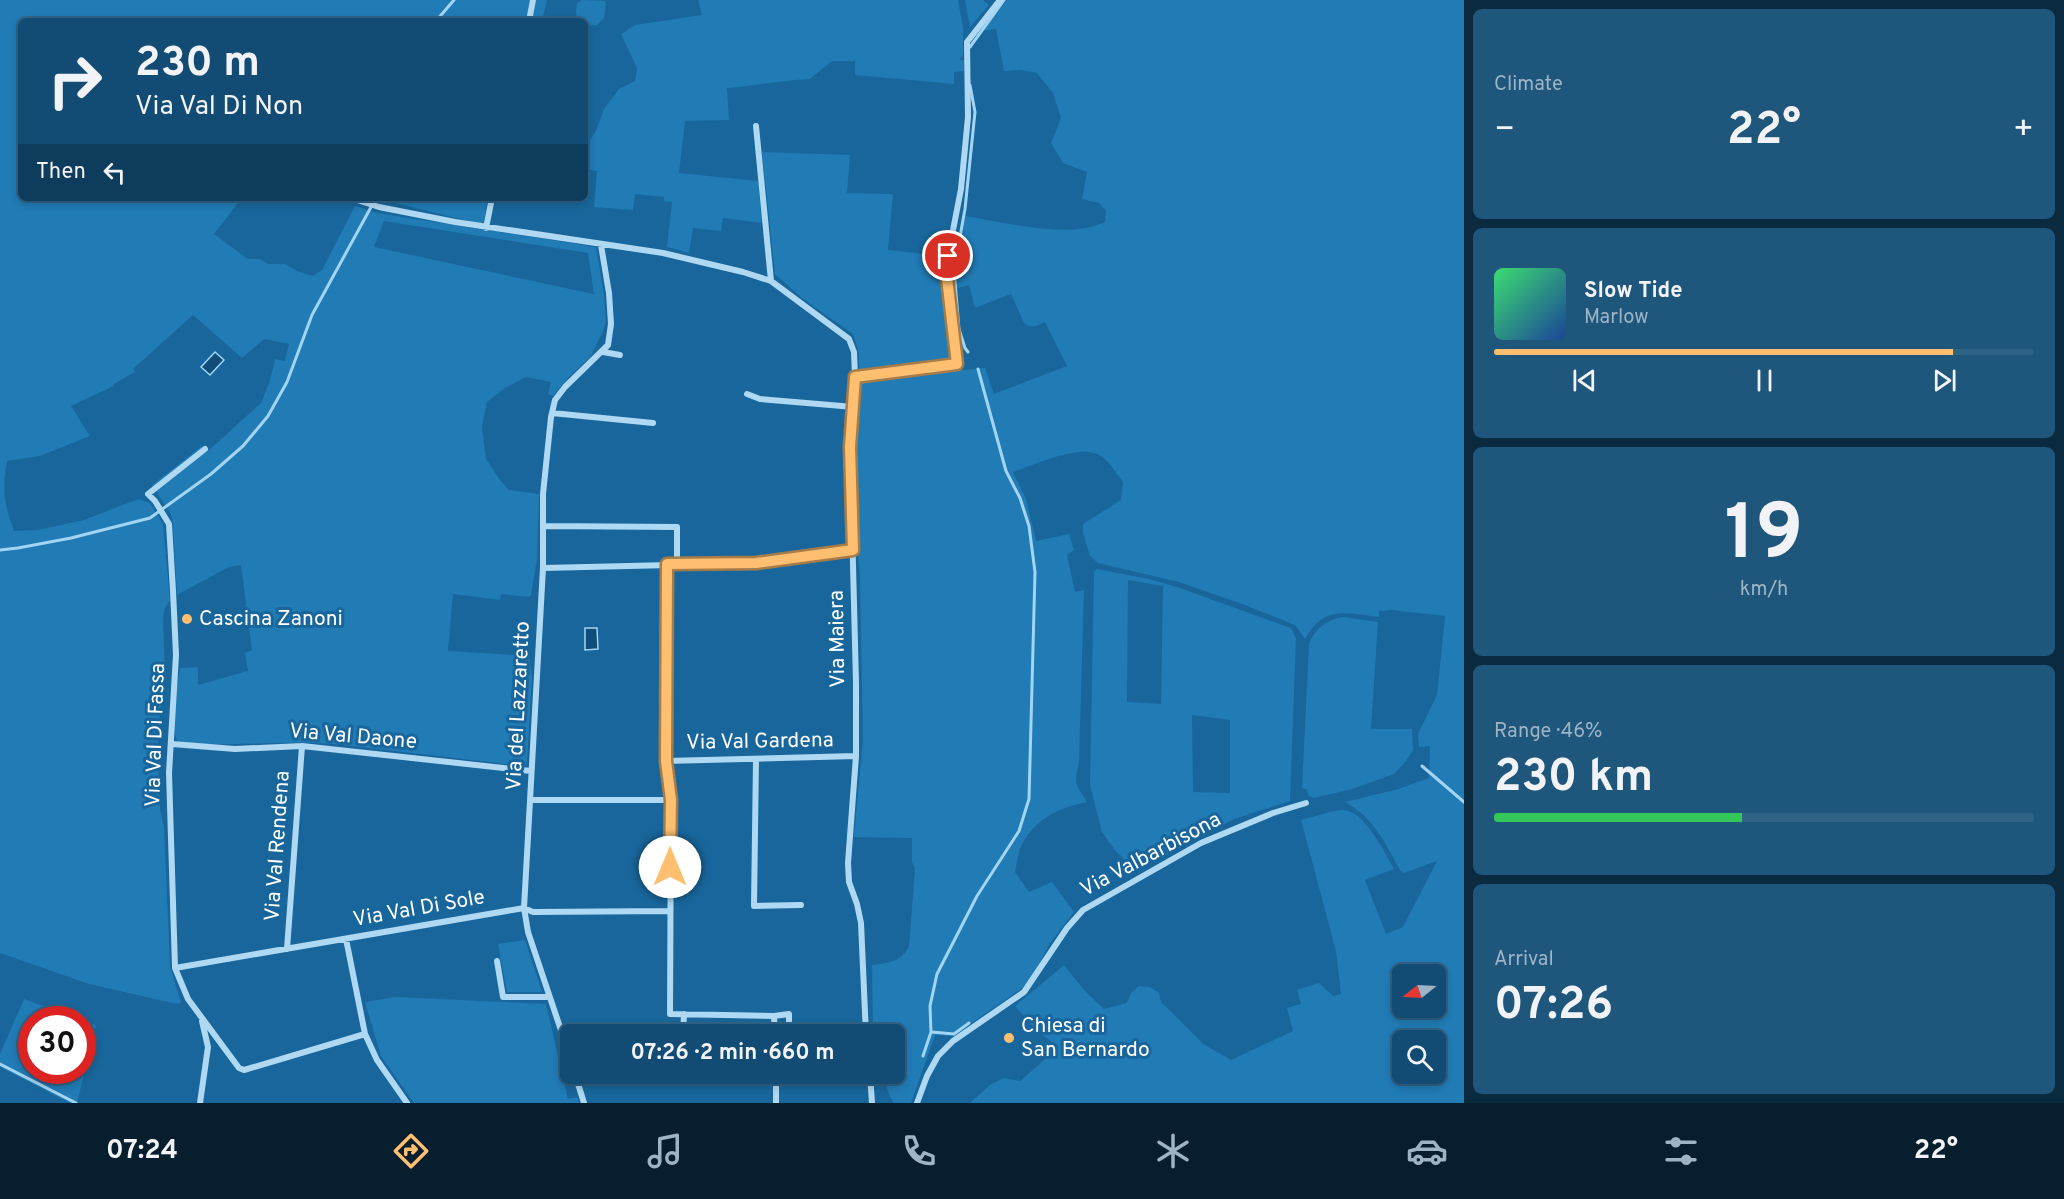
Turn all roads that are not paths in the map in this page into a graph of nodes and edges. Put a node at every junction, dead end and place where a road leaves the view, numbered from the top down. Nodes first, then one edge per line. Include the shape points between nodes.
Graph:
1 (533, 0) edge
2 (996, 2) edge
3 (530, 18) edge
4 (756, 126) dead end
5 (359, 201) edge
6 (491, 201) edge
7 (486, 228) junction
8 (601, 245) junction
9 (771, 281) junction
10 (603, 352) junction
11 (620, 355) dead end
12 (855, 377) junction
13 (747, 394) dead end
14 (854, 407) junction
15 (552, 413) junction
16 (653, 423) dead end
17 (205, 448) dead end
18 (543, 526) junction
19 (853, 550) junction
20 (667, 564) junction
21 (677, 564) junction
22 (543, 568) junction
23 (172, 744) junction
24 (302, 746) junction
25 (856, 756) junction
26 (756, 759) junction
27 (666, 761) junction
28 (531, 771) junction
29 (530, 800) junction
30 (671, 800) junction
31 (1306, 803) dead end
32 (801, 904) dead end
33 (524, 908) junction
34 (670, 911) junction
35 (346, 939) junction
36 (287, 949) junction
37 (497, 961) dead end
38 (175, 968) junction
39 (549, 997) junction
40 (198, 1012) junction
41 (684, 1014) junction
42 (774, 1016) junction
43 (684, 1024) edge
44 (774, 1024) edge
45 (789, 1024) edge
46 (866, 1024) edge
47 (560, 1029) edge
48 (365, 1034) junction
49 (221, 1044) junction
50 (208, 1047) junction
51 (578, 1084) edge
52 (776, 1084) edge
53 (871, 1084) edge
54 (200, 1103) edge
55 (407, 1103) edge
56 (584, 1103) edge
57 (776, 1103) edge
58 (872, 1103) edge
59 (917, 1103) edge

1 - 3 street
2 - 12 street via 967,42 968,117 947,278 957,364
4 - 9 street
5 - 7 street, Via Maiera
6 - 7 street
7 - 8 street, Via Maiera
8 - 9 street, Via Maiera via 663,254
8 - 10 street via 611,324
9 - 12 street, Via Maiera via 849,339
10 - 11 street
10 - 15 street, Via del Lazzaretto via 565,387 555,400
12 - 14 street, Via Maiera
13 - 14 street via 760,399
14 - 19 street, Via Maiera via 850,447
15 - 16 street
15 - 18 street, Via del Lazzaretto
17 - 23 street, Via Val Di Fassa via 148,494 167,519 170,535 176,656
18 - 21 street via 677,527
18 - 22 street, Via del Lazzaretto
19 - 21 street via 756,563
19 - 25 street, Via Maiera
20 - 21 street
20 - 22 street
20 - 27 street
22 - 28 street, Via del Lazzaretto
23 - 24 street, Via Val Daone via 235,749
23 - 38 street, Via Val Di Fassa via 169,773
24 - 28 street, Via Val Daone
24 - 36 street, Via Val Rendena
25 - 26 street, Via Val Gardena
25 - 46 street, Via Maiera via 848,863 849,882 861,923
26 - 27 street, Via Val Gardena
26 - 32 street via 754,906
27 - 30 street
28 - 29 street, Via del Lazzaretto
29 - 30 street
29 - 33 street, Via del Lazzaretto
30 - 34 street
31 - 59 street, Via Valbarbisona via 1202,843 1083,910 1024,992 953,1041 938,1056
33 - 34 street, Via Val Di Sole via 532,912
33 - 35 street, Via Val Di Sole
33 - 39 street, Via del Lazzaretto
34 - 41 street via 670,1014
35 - 36 street, Via Val Di Sole
35 - 48 street
36 - 38 street, Via Val Di Sole
37 - 39 street via 503,997
38 - 40 street, Via Val Di Fassa
39 - 47 street, Via del Lazzaretto
40 - 49 street, Via Val Di Fassa
40 - 50 street
41 - 42 street
41 - 43 street
42 - 44 street
42 - 45 street via 789,1014
48 - 49 street, Via Val Di Fassa via 244,1070
48 - 55 street via 377,1060
49 - 50 street via 214,1042
50 - 54 street
51 - 56 street
52 - 57 street
53 - 58 street

